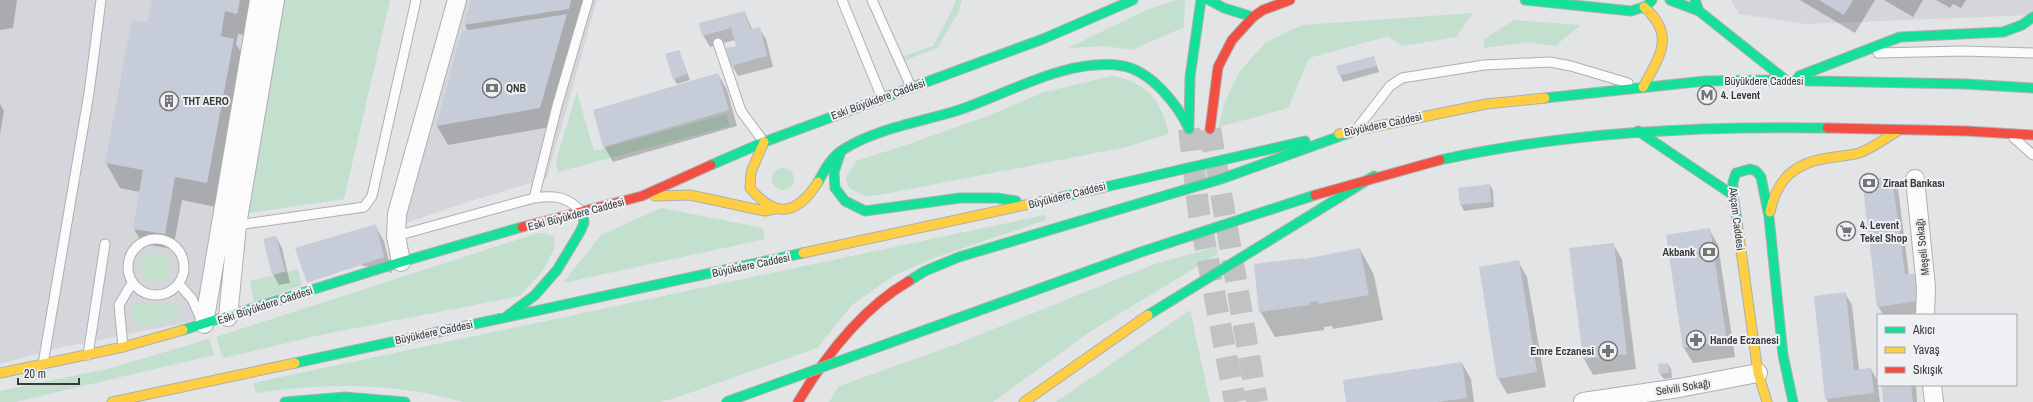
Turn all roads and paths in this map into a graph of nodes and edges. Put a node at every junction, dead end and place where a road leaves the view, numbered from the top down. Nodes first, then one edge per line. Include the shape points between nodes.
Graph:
1 (101, 0) edge
2 (259, 0) edge
3 (275, 0) edge
4 (416, 0) edge
5 (457, 0) edge
6 (588, 0) edge
7 (842, 0) edge
8 (872, 0) edge
9 (1133, 0) edge
10 (1201, 0) edge
11 (1209, 0) edge
12 (1290, 0) edge
13 (1525, 0) edge
14 (1652, 0) edge
15 (1670, 0) edge
16 (1695, 0) edge
17 (1706, 0) edge
18 (1644, 7) junction
19 (1699, 11) junction
20 (1253, 17) junction
21 (2033, 17) edge
22 (718, 43) dead end
23 (1862, 53) junction
24 (2033, 53) edge
25 (1788, 80) junction
26 (911, 87) junction
27 (1643, 87) junction
28 (2033, 88) edge
29 (882, 98) junction
30 (1210, 129) tunnel mouth
31 (1357, 130) junction
32 (1899, 130) junction
33 (1638, 131) junction
34 (2008, 133) junction
35 (2033, 135) edge
36 (764, 142) junction
37 (841, 151) junction
38 (2033, 155) edge
39 (1374, 176) junction
40 (1915, 179) dead end
41 (1733, 194) junction
42 (642, 196) junction
43 (534, 198) junction
44 (1031, 204) junction
45 (776, 209) junction
46 (583, 213) junction
47 (1769, 217) junction
48 (237, 225) junction
49 (396, 236) junction
50 (105, 244) dead end
51 (401, 262) junction
52 (132, 283) junction
53 (179, 284) junction
54 (1925, 314) edge
55 (228, 316) junction
56 (507, 316) junction
57 (204, 324) junction
58 (123, 347) junction
59 (88, 355) junction
60 (43, 364) junction
61 (1762, 372) junction
62 (0, 373) edge
63 (1932, 386) edge
64 (112, 402) edge
65 (284, 402) edge
66 (404, 402) edge
67 (726, 402) edge
68 (798, 402) edge
69 (1024, 402) edge
70 (1583, 402) edge
71 (1767, 402) edge
72 (1793, 402) edge
73 (1934, 402) edge

1 - 60 lane via 82,132
2 - 57 street
3 - 48 street
4 - 48 lane via 372,196 364,207
5 - 49 street via 405,180 397,214
6 - 43 lane via 557,106
7 - 29 lane
8 - 26 lane
9 - 26 main road, Eski Büyükdere Caddesi via 1043,39
10 - 37 main road via 1190,77 1189,129 1181,109 1155,82 1125,66 1090,65 1040,79 958,110 886,131
11 - 20 main road via 1224,8
12 - 20 main road
13 - 18 main road via 1610,10 1631,11
14 - 18 main road
15 - 19 main road
16 - 19 main road
17 - 19 lane
18 - 27 main road via 1655,15 1662,26 1662,39 1661,52
19 - 25 main road
20 - 30 main road via 1232,40 1218,67
21 - 23 main road via 2022,25 2003,32 1900,37
22 - 36 lane via 741,111
23 - 24 lane
23 - 25 main road
25 - 27 main road, Büyükdere Caddesi via 1705,81
25 - 28 main road, Büyükdere Caddesi
26 - 29 main road, Eski Büyükdere Caddesi
27 - 31 main road, Büyükdere Caddesi via 1486,104
27 - 31 lane via 1550,62 1484,65 1402,78 1390,86
29 - 36 main road, Eski Büyükdere Caddesi
31 - 44 main road, Büyükdere Caddesi via 1136,178
31 - 68 main road via 1221,179 988,247 922,273 884,297 839,341
32 - 33 main road via 1714,127
32 - 34 main road
32 - 47 main road via 1859,152 1824,158 1793,170 1776,186
33 - 39 main road via 1494,148
33 - 41 main road
34 - 35 main road
34 - 38 lane
36 - 42 main road, Eski Büyükdere Caddesi
36 - 45 main road via 751,172 750,188 762,202
37 - 44 main road via 834,167 833,180 836,191 850,205 865,211 966,198 1001,198
37 - 45 main road via 826,167 815,189 805,199 789,209
39 - 67 main road, bridge via 1176,238
39 - 69 main road via 1174,298
40 - 54 street, Meşeli Sokağı via 1926,287
41 - 47 main road, Akçam Caddesi via 1736,173 1750,168 1758,172
41 - 61 main road, Akçam Caddesi
42 - 45 main road via 690,195 765,211
42 - 46 main road, Eski Büyükdere Caddesi
43 - 46 lane via 552,195 574,204
43 - 49 lane
44 - 56 main road, Büyükdere Caddesi
46 - 51 main road, Eski Büyükdere Caddesi via 484,237
46 - 56 main road via 584,223 580,232 557,270 535,295
47 - 72 main road, Akçam Caddesi via 1781,368
48 - 55 street
49 - 51 street
50 - 59 lane
51 - 55 main road, Eski Büyükdere Caddesi
52 - 53 lane via 148,294 158,295 167,293
52 - 53 lane via 128,265 131,255 144,242 153,239 170,243 181,255 184,272
52 - 58 lane via 119,305
53 - 57 lane via 192,299
55 - 57 main road, Eski Büyükdere Caddesi
56 - 64 main road, Büyükdere Caddesi
57 - 58 main road, Eski Büyükdere Caddesi
58 - 59 main road, Eski Büyükdere Caddesi
59 - 60 main road, Eski Büyükdere Caddesi
60 - 62 main road, Eski Büyükdere Caddesi
61 - 70 street, Selvili Sokağı via 1679,388
61 - 71 main road, Akçam Caddesi
63 - 73 street
65 - 66 main road via 338,398

